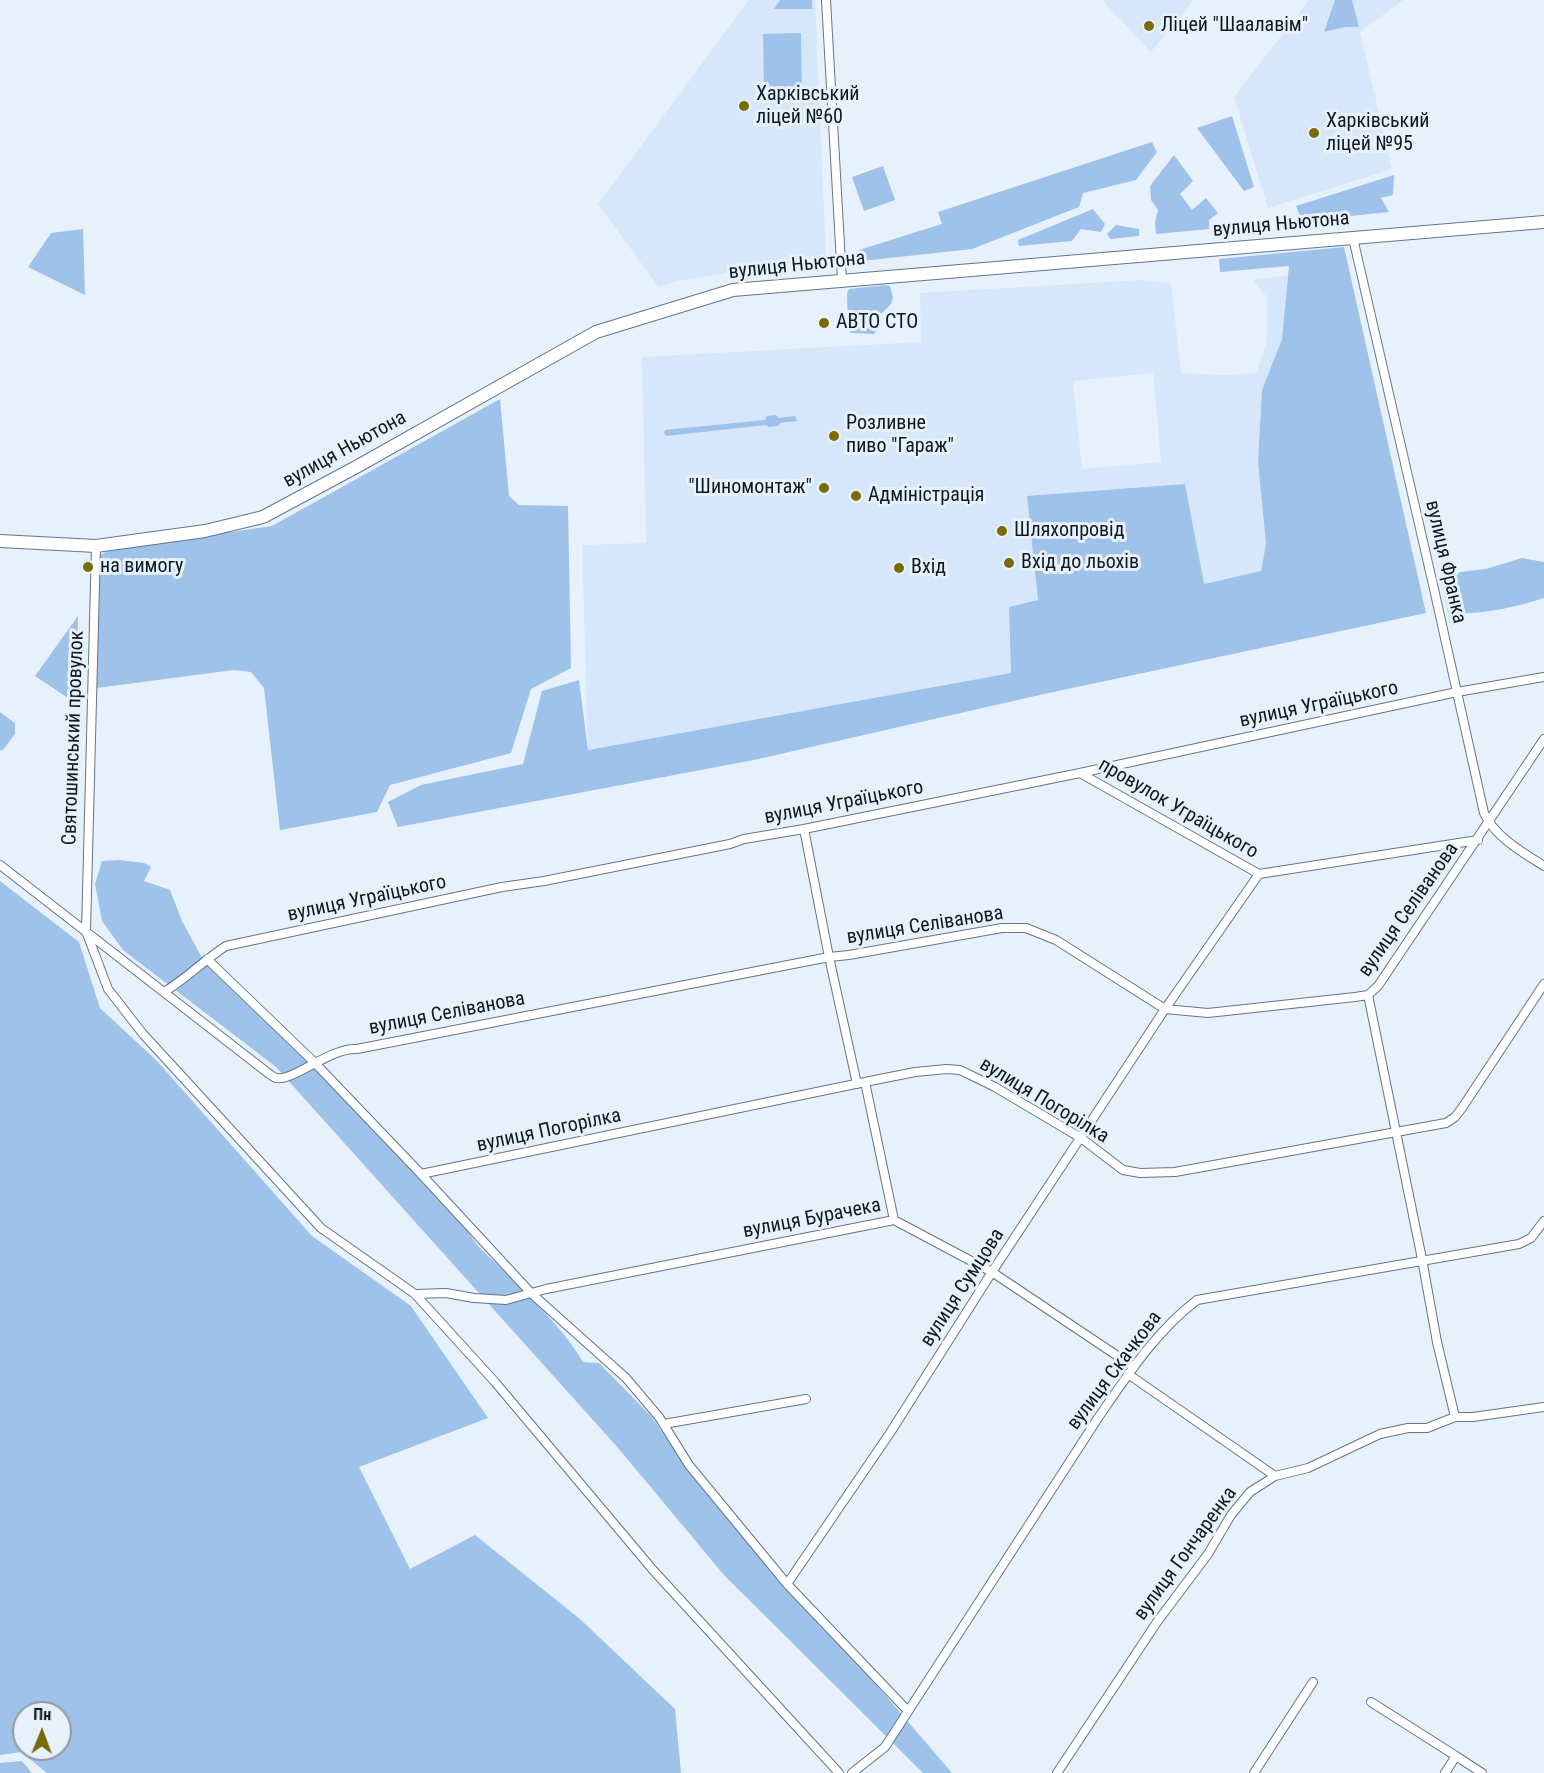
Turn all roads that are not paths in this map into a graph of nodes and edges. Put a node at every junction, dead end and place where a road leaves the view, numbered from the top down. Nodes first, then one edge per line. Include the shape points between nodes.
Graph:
1 (826, 0) edge
2 (1544, 222) edge
3 (1353, 238) junction
4 (842, 280) junction
5 (0, 541) edge
6 (96, 546) junction
7 (1544, 677) edge
8 (1457, 692) junction
9 (1544, 740) edge
10 (1080, 773) junction
11 (1489, 824) junction
12 (804, 829) junction
13 (1478, 840) junction
14 (0, 865) edge
15 (1544, 866) edge
16 (1259, 874) junction
17 (86, 931) junction
18 (829, 957) junction
19 (207, 959) junction
20 (1544, 984) edge
21 (164, 992) junction
22 (1368, 995) junction
23 (1165, 1009) junction
24 (314, 1062) junction
25 (861, 1083) junction
26 (1397, 1133) junction
27 (1081, 1138) junction
28 (421, 1174) junction
29 (894, 1220) junction
30 (1544, 1221) edge
31 (1422, 1259) junction
32 (992, 1272) junction
33 (531, 1293) junction
34 (415, 1294) junction
35 (1131, 1370) junction
36 (806, 1399) dead end
37 (1544, 1407) edge
38 (1455, 1417) junction
39 (664, 1424) junction
40 (1275, 1476) junction
41 (788, 1584) junction
42 (1313, 1682) dead end
43 (1371, 1702) dead end
44 (907, 1710) junction
45 (1456, 1756) junction
46 (839, 1773) edge
47 (852, 1773) edge
48 (1057, 1773) edge
49 (1254, 1773) edge
50 (1444, 1773) edge
51 (1482, 1773) edge

1 - 4 street
2 - 3 street, вулиця Ньютона
3 - 4 street, вулиця Ньютона
3 - 8 street, вулиця Франка
4 - 6 street, вулиця Ньютона via 733,290 596,332 263,517 205,531
5 - 6 street, вулиця Ньютона
6 - 17 street, Святошинський провулок
7 - 8 street, вулиця Уграїцького
8 - 10 street, вулиця Уграїцького
8 - 11 street, вулиця Франка
9 - 11 street, вулиця Селіванова
10 - 12 street, вулиця Уграїцького
10 - 16 street, провулок Уграїцького
11 - 13 street, вулиця Селіванова
11 - 15 street
12 - 18 street
12 - 19 street, вулиця Уграїцького via 407,906 226,946
13 - 16 street, провулок Уграїцького
13 - 22 street, вулиця Селіванова
14 - 17 street
16 - 23 street, провулок Уграїцького
17 - 21 street
17 - 34 street via 108,989 143,1034 321,1228
18 - 23 street, вулиця Селіванова via 1002,927 1026,928 1056,940
18 - 24 street, вулиця Селіванова via 348,1048
18 - 25 street
19 - 21 street, вулиця Уграїцького
19 - 24 street
20 - 26 street, вулиця Погорілка via 1455,1117 1446,1123
21 - 24 street, вулиця Селіванова via 277,1078 287,1077
22 - 23 street, вулиця Селіванова via 1208,1013
22 - 26 street
23 - 27 street, вулиця Сумцова
24 - 28 street
25 - 27 street, вулиця Погорілка via 915,1072 960,1070
25 - 28 street, вулиця Погорілка
25 - 29 street
26 - 27 street, вулиця Погорілка via 1159,1174 1123,1170
26 - 31 street
27 - 32 street, вулиця Сумцова
28 - 33 street
29 - 32 street, вулиця Бурачека
29 - 33 street, вулиця Бурачека
30 - 31 street, вулиця Скачкова via 1531,1238 1519,1244
31 - 35 street, вулиця Скачкова via 1197,1300 1179,1314
31 - 38 street
32 - 35 street, вулиця Бурачека
32 - 41 street, вулиця Сумцова
33 - 34 street, вулиця Бурачека via 506,1300 446,1293
33 - 39 street via 626,1378
34 - 46 street via 495,1382 653,1570
35 - 40 street, вулиця Бурачека
35 - 44 street, вулиця Скачкова
36 - 39 street
37 - 38 street, вулиця Гончаренка
38 - 40 street, вулиця Гончаренка via 1427,1428 1380,1434 1308,1468
39 - 41 street via 689,1465
40 - 48 street, вулиця Гончаренка via 1250,1492 1231,1515
41 - 44 street
42 - 49 street
43 - 45 street
44 - 47 street, вулиця Скачкова via 885,1747
45 - 50 street
45 - 51 street

